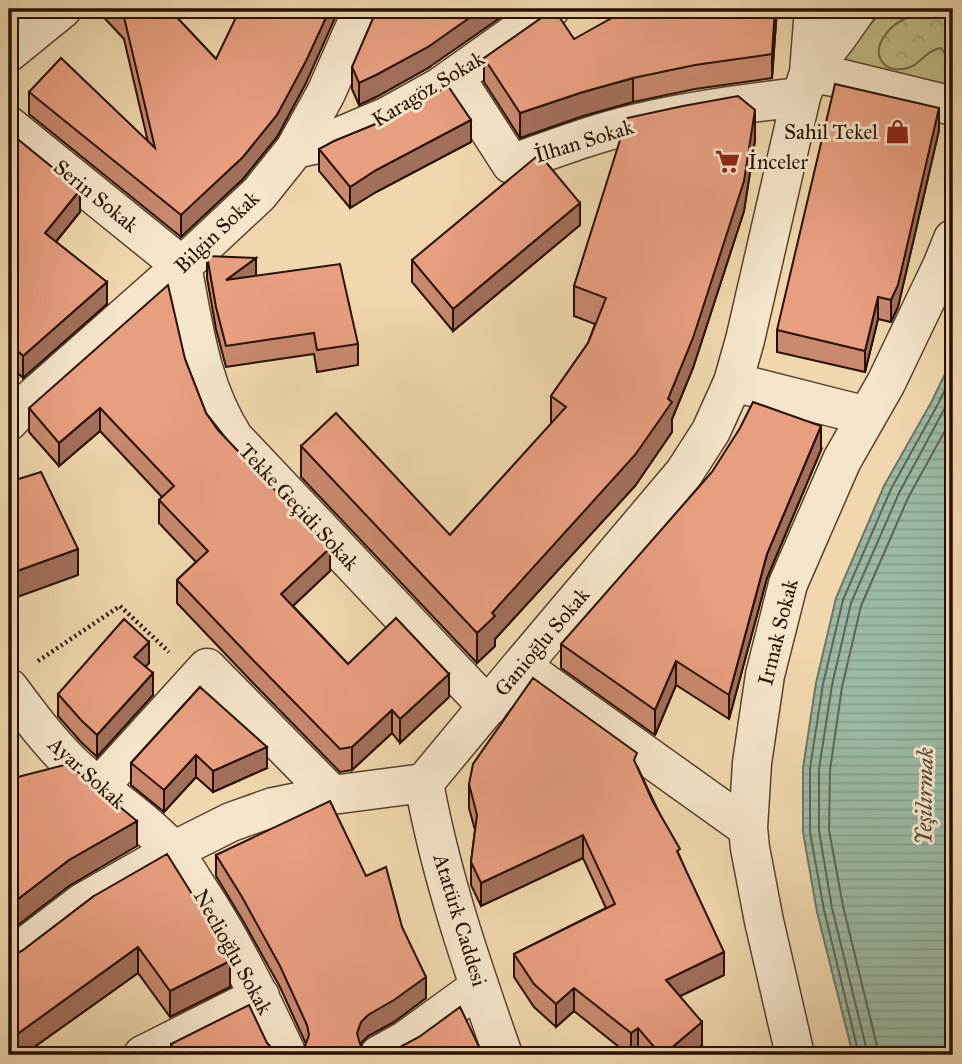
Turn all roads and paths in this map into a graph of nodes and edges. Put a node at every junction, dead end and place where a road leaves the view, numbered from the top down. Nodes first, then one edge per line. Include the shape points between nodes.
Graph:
1 (62, 9) edge
2 (363, 9) edge
3 (550, 9) edge
4 (814, 9) edge
5 (857, 9) edge
6 (9, 52) edge
7 (455, 77) junction
8 (805, 85) junction
9 (953, 106) edge
10 (9, 126) edge
11 (295, 149) junction
12 (953, 239) edge
13 (183, 267) junction
14 (733, 382) junction
15 (11, 413) edge
16 (867, 416) junction
17 (521, 666) junction
18 (20, 677) edge
19 (198, 678) junction
20 (488, 706) junction
21 (35, 775) edge
22 (87, 777) junction
23 (424, 783) junction
24 (332, 795) junction
25 (748, 828) junction
26 (173, 851) junction
27 (9, 959) edge
28 (480, 987) junction
29 (260, 996) junction
30 (143, 1055) edge
31 (287, 1055) edge
32 (379, 1055) edge
33 (503, 1055) edge
34 (795, 1055) edge

1 - 6 street
2 - 11 street, Bilgin Sokak
3 - 7 street, Karagöz Sokak
4 - 8 street, Ganioğlu Sokak
5 - 8 street, Ganioğlu Sokak
7 - 8 street, İlhan Sokak via 511,164 635,124
7 - 11 street, Karagöz Sokak via 354,132
8 - 9 street via 834,76
8 - 14 street, Ganioğlu Sokak
10 - 13 street, Serin Sokak
11 - 13 street, Bilgin Sokak via 259,194
12 - 16 street, Irmak Sokak
13 - 15 street, Bilgin Sokak
13 - 20 street, Tekke Geçidi Sokak via 201,364 220,417 234,438
14 - 16 street
14 - 17 street, Ganioğlu Sokak via 712,431 684,473
16 - 25 street, Irmak Sokak via 842,460 788,584 765,675
17 - 20 street, Ganioğlu Sokak
17 - 25 street
18 - 19 path via 120,606
18 - 22 street, Ayar Sokak via 40,729
19 - 22 street
19 - 24 street via 207,668
20 - 23 street, Ganioğlu Sokak
21 - 22 street
22 - 26 street, Ayar Sokak
23 - 24 street
23 - 28 street, Atatürk Caddesi via 447,886
24 - 26 street via 231,821
25 - 34 street, Irmak Sokak
26 - 27 street via 82,903
26 - 29 street, Neclioğlu Sokak
28 - 32 street
28 - 33 street, Atatürk Caddesi
29 - 30 street
29 - 31 street, Neclioğlu Sokak

